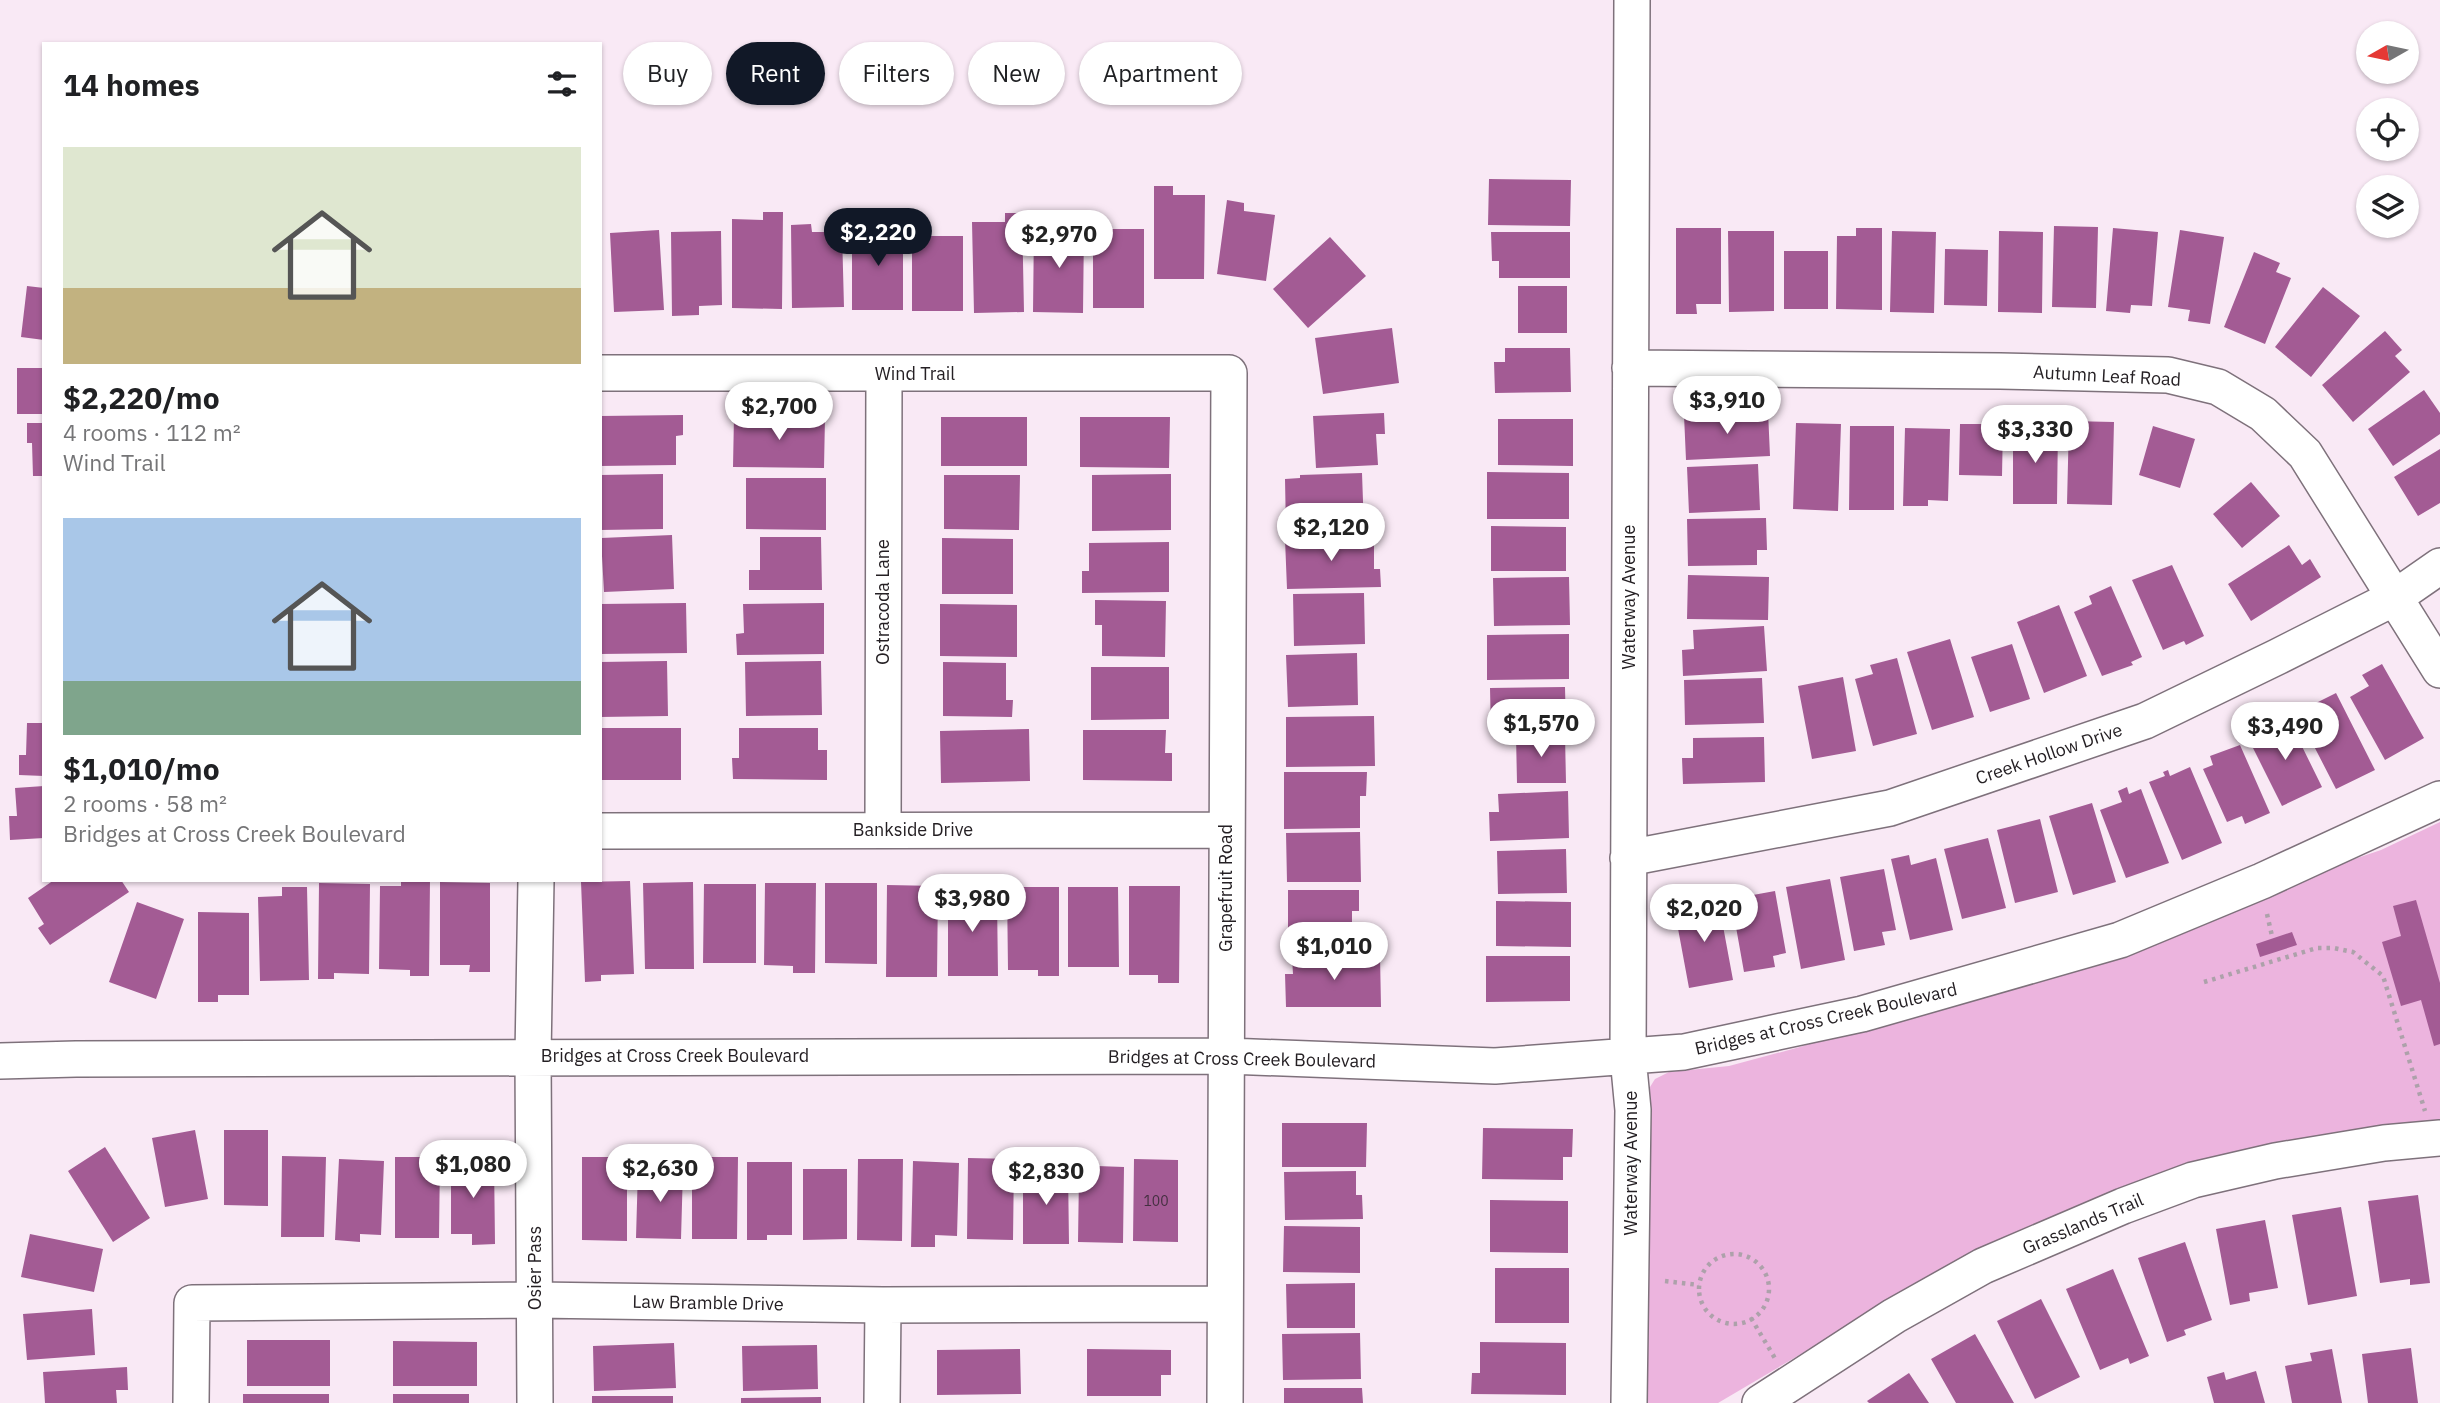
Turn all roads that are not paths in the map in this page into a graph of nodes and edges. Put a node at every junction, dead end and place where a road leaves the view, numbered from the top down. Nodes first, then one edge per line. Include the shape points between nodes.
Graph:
1 (1632, 0) edge
2 (1630, 368) junction
3 (602, 373) edge
4 (1229, 373) joint
5 (884, 374) junction
6 (2440, 566) edge
7 (2394, 598) junction
8 (2440, 670) edge
9 (2440, 799) edge
10 (883, 830) junction
11 (1226, 830) junction
12 (602, 831) edge
13 (1628, 858) junction
14 (536, 882) edge
15 (533, 1056) junction
16 (1228, 1056) junction
17 (1628, 1057) junction
18 (0, 1061) edge
19 (2433, 1125) edge
20 (536, 1300) junction
21 (1224, 1304) junction
22 (883, 1306) junction
23 (191, 1403) edge
24 (535, 1403) edge
25 (882, 1403) edge
26 (1225, 1403) edge
27 (1629, 1403) edge
28 (1760, 1403) edge

1 - 2 street, Waterway Avenue
2 - 7 street, Autumn Leaf Road via 2168,375 2218,387 2263,414 2305,454
2 - 13 street, Waterway Avenue
3 - 5 street, Wind Trail
4 - 5 street, Wind Trail
4 - 11 street, Grapefruit Road
5 - 10 street, Ostracoda Lane
6 - 7 street, Creek Hollow Drive
7 - 8 street, Autumn Leaf Road
7 - 13 street, Creek Hollow Drive via 2146,721 2024,764 1890,808
9 - 17 street, Bridges at Cross Creek Boulevard via 2120,940 1862,1014 1684,1052
10 - 11 street, Bankside Drive
10 - 12 street, Bankside Drive
11 - 16 street, Grapefruit Road
13 - 17 street, Waterway Avenue
14 - 15 street, Osier Pass
15 - 16 street, Bridges at Cross Creek Boulevard
15 - 18 street, Bridges at Cross Creek Boulevard
15 - 20 street, Osier Pass
16 - 17 street, Bridges at Cross Creek Boulevard via 1495,1066
16 - 21 street, Grapefruit Road
17 - 27 street, Waterway Avenue via 1633,1110
19 - 28 street, Grasslands Trail via 2384,1143 2193,1180 2123,1206 1983,1266 1894,1316
20 - 22 street, Law Bramble Drive
20 - 23 street, Law Bramble Drive via 191,1303
20 - 24 street, Osier Pass
21 - 22 street, Law Bramble Drive
21 - 26 street, Grapefruit Road
22 - 25 street

